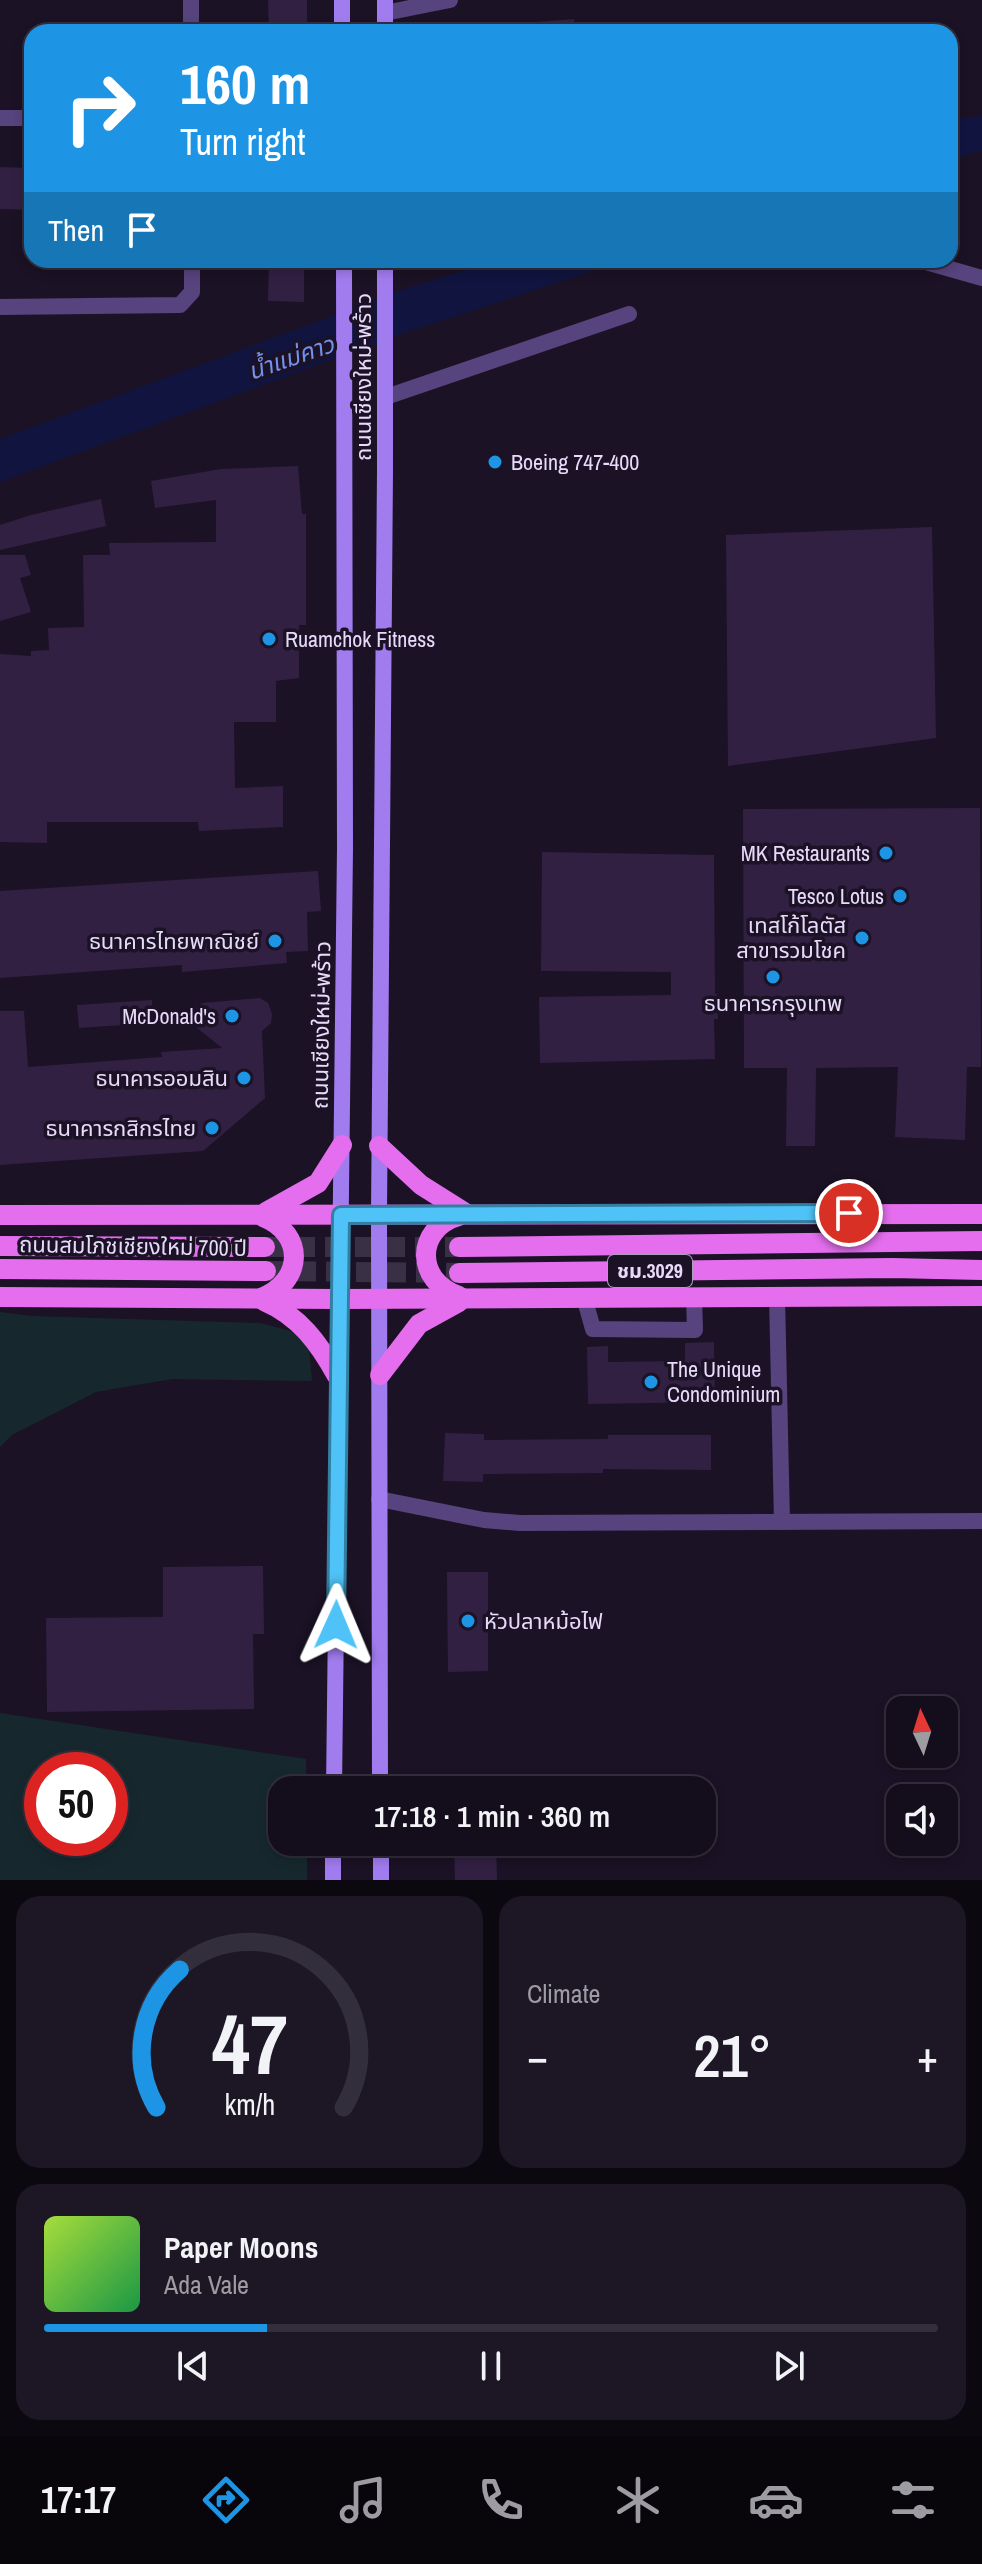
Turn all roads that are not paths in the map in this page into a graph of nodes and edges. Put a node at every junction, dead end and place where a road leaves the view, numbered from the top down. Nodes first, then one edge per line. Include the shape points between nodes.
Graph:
1 (191, 0) edge
2 (342, 0) edge
3 (450, 0) edge
4 (385, 7) edge
5 (191, 24) edge
6 (342, 24) edge
7 (0, 118) edge
8 (24, 118) edge
9 (192, 268) edge
10 (344, 268) edge
11 (385, 268) edge
12 (947, 268) edge
13 (982, 278) edge
14 (0, 307) edge
15 (629, 314) dead end
16 (386, 397) junction
17 (342, 1145) junction
18 (379, 1146) junction
19 (379, 1214) junction
20 (982, 1214) edge
21 (0, 1215) edge
22 (341, 1215) junction
23 (468, 1215) junction
24 (259, 1216) junction
25 (982, 1241) edge
26 (0, 1246) edge
27 (265, 1247) tunnel mouth
28 (459, 1247) tunnel mouth
29 (0, 1269) edge
30 (982, 1270) edge
31 (266, 1271) tunnel mouth
32 (459, 1273) tunnel mouth
33 (694, 1296) junction
34 (777, 1296) junction
35 (982, 1296) edge
36 (0, 1297) edge
37 (584, 1297) junction
38 (380, 1298) junction
39 (467, 1298) junction
40 (259, 1299) junction
41 (339, 1299) junction
42 (380, 1375) junction
43 (337, 1376) junction
44 (379, 1499) junction
45 (982, 1521) edge
46 (782, 1522) junction
47 (334, 1776) edge
48 (380, 1776) edge
49 (333, 1856) edge
50 (381, 1856) edge
51 (333, 1880) edge
52 (381, 1880) edge

1 - 5 street
2 - 6 main road
3 - 4 street
7 - 8 street
9 - 14 street via 192,292 180,305
10 - 17 main road, ถนนเชียงใหม่-พร้าว
11 - 16 main road, ถนนเชียงใหม่-พร้าว
12 - 13 street
15 - 16 street
16 - 18 main road, ถนนเชียงใหม่-พร้าว
17 - 22 main road, ถนนเชียงใหม่-พร้าว
17 - 24 main road via 318,1183
18 - 19 main road, ถนนเชียงใหม่-พร้าว
18 - 23 main road via 421,1185
19 - 22 main road
19 - 23 main road
19 - 38 main road, ถนนเชียงใหม่-พร้าว
20 - 23 main road
21 - 24 main road
22 - 24 main road
22 - 41 main road, ถนนเชียงใหม่-พร้าว
23 - 39 main road via 434,1231 426,1255 433,1279
24 - 40 main road via 282,1228 294,1251 294,1264 282,1287
25 - 28 main road, ชม.3029
26 - 27 main road, ถนนสมโภชเชียงใหม่ 700 ปี
29 - 31 main road, ถนนสมโภชเชียงใหม่ 700 ปี
30 - 32 main road, ชม.3029
33 - 34 main road
33 - 37 main road
33 - 37 street via 695,1330 593,1329
34 - 35 main road
34 - 46 street
36 - 40 main road
37 - 39 main road
38 - 39 main road
38 - 41 main road
38 - 42 main road, ถนนเชียงใหม่-พร้าว
39 - 42 main road via 419,1324
40 - 41 main road
40 - 43 main road via 277,1306 322,1347
41 - 43 main road, ถนนเชียงใหม่-พร้าว
42 - 44 main road, ถนนเชียงใหม่-พร้าว
43 - 47 main road, ถนนเชียงใหม่-พร้าว
44 - 46 street via 520,1523
44 - 48 main road, ถนนเชียงใหม่-พร้าว
45 - 46 street
49 - 51 main road
50 - 52 main road

